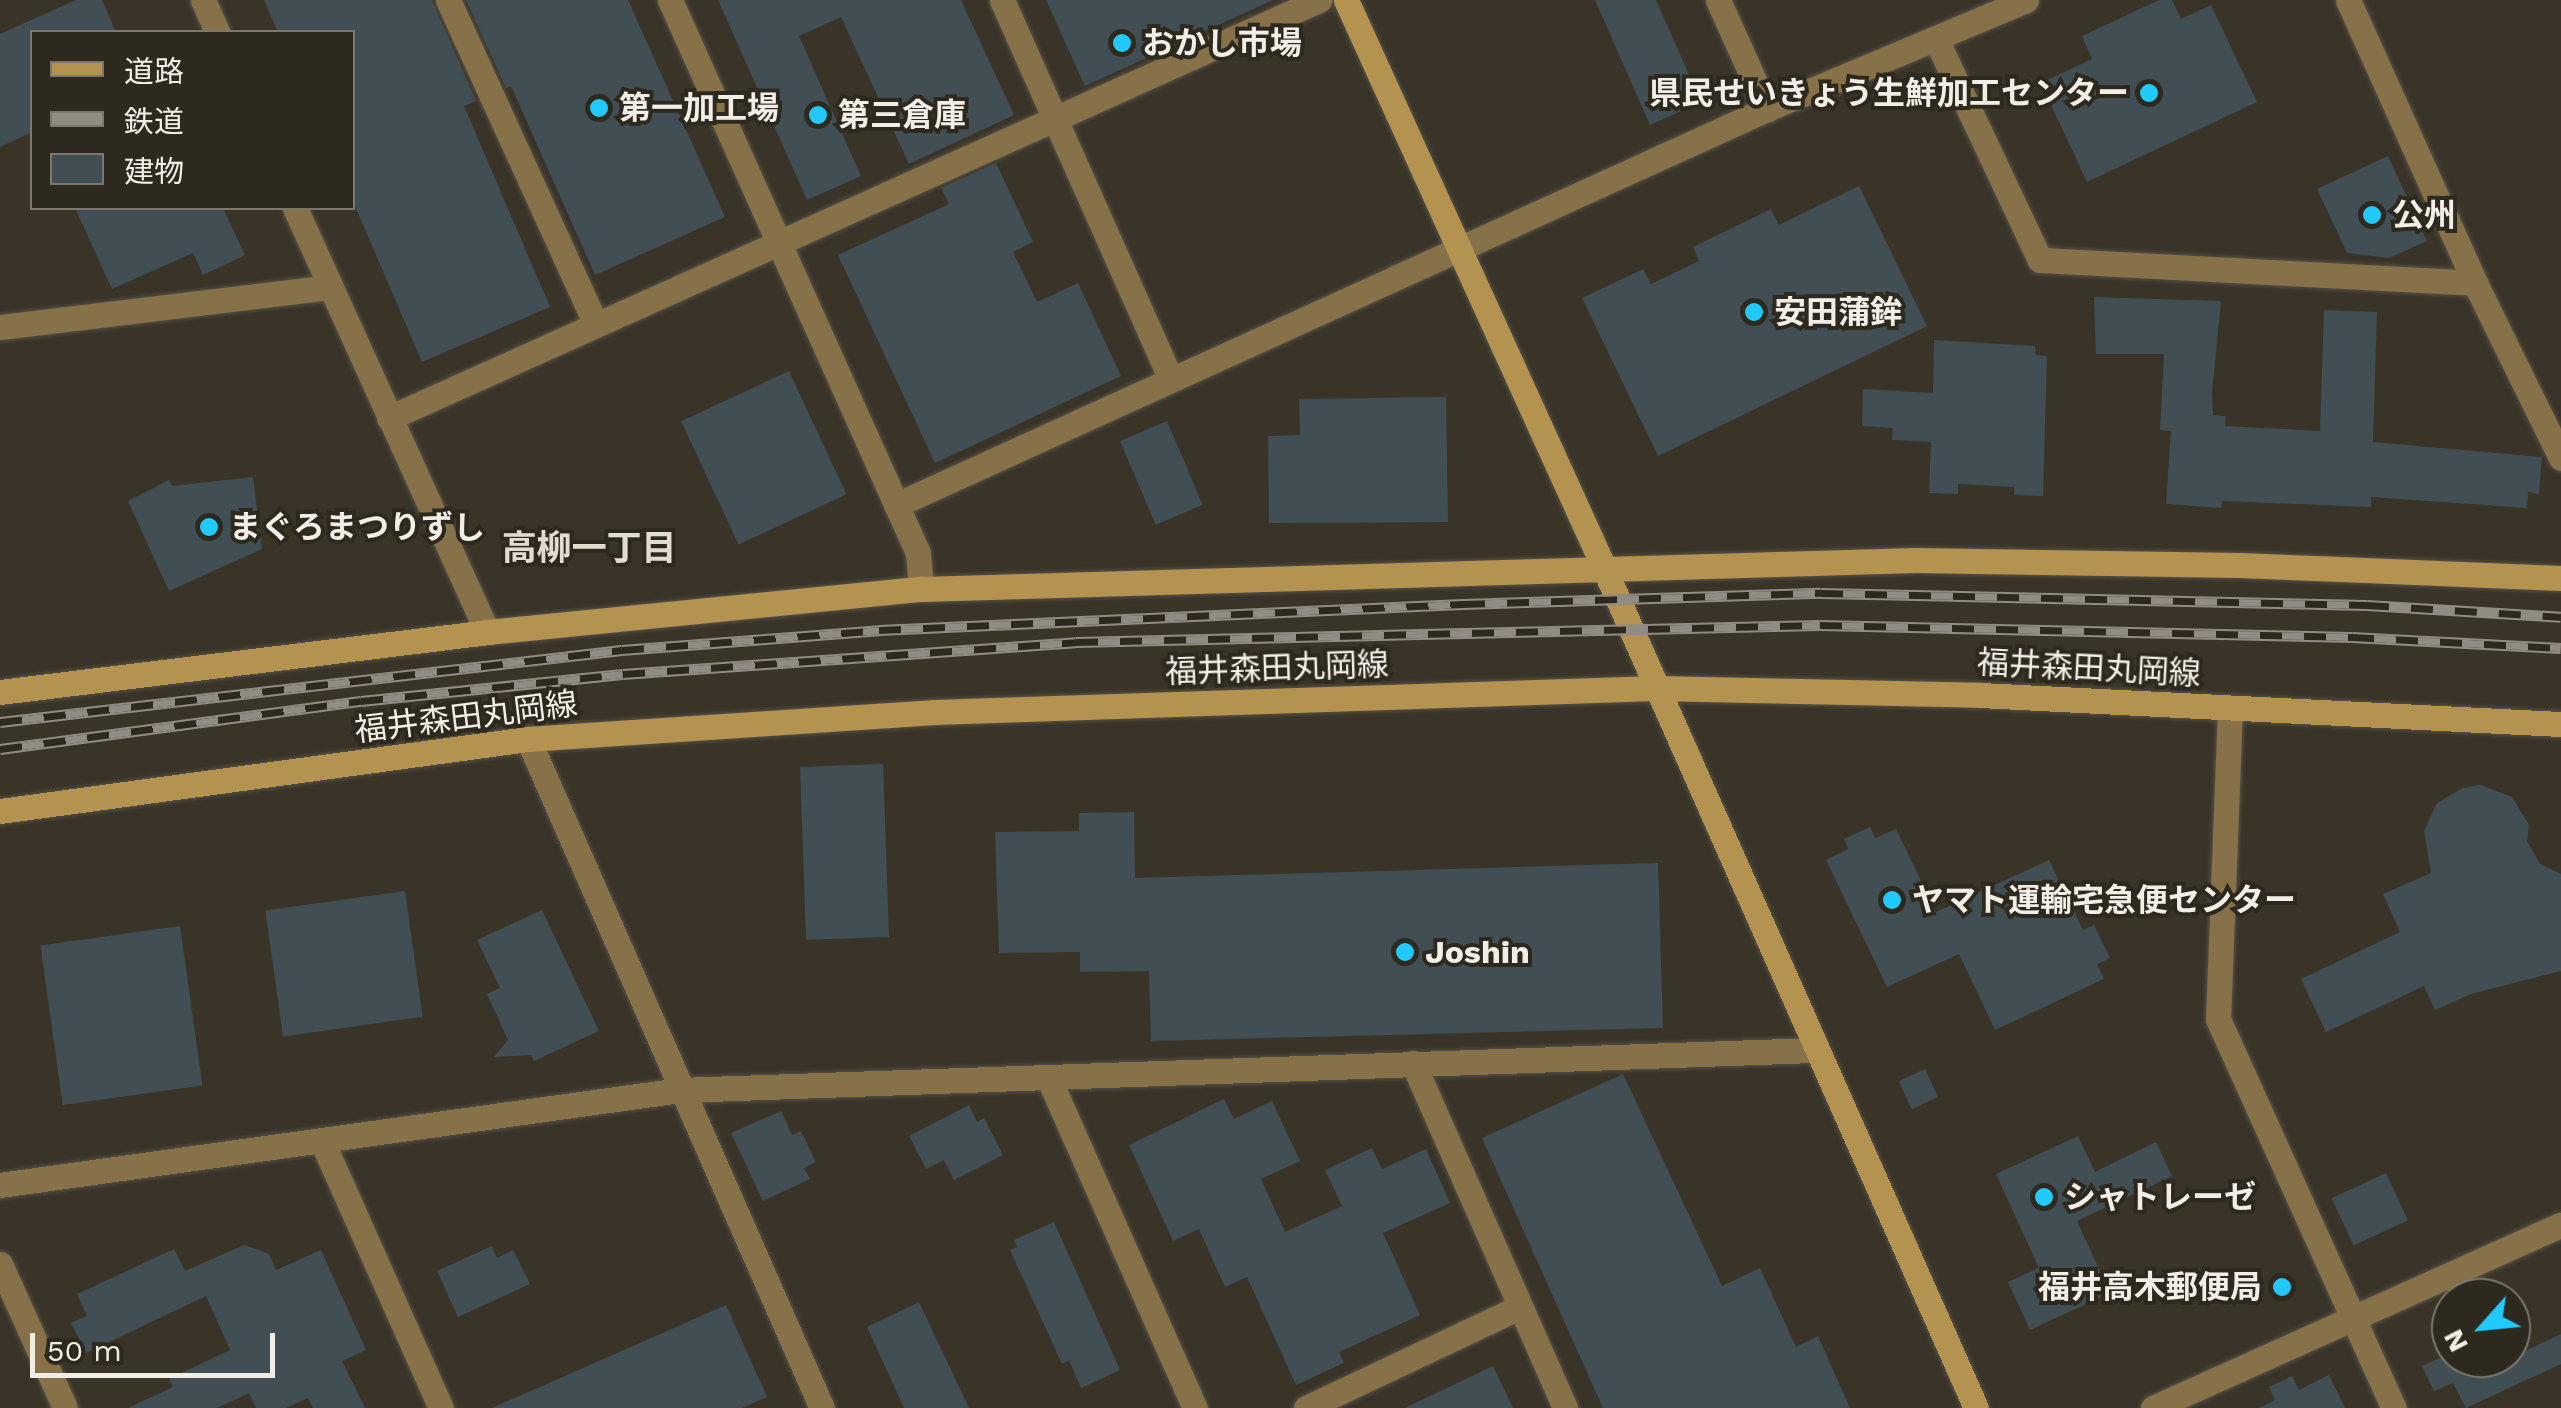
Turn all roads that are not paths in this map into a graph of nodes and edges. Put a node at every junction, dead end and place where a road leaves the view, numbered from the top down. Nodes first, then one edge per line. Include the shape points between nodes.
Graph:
1 (203, 0) edge
2 (448, 0) edge
3 (670, 0) edge
4 (1002, 0) edge
5 (1319, 0) edge
6 (1346, 0) edge
7 (1718, 0) edge
8 (2026, 0) edge
9 (2348, 0) edge
10 (217, 30) edge
11 (1936, 39) junction
12 (1767, 109) junction
13 (1054, 118) junction
14 (296, 210) edge
15 (778, 240) junction
16 (1458, 249) junction
17 (2475, 284) junction
18 (330, 287) junction
19 (595, 323) junction
20 (0, 328) edge
21 (1171, 379) junction
22 (388, 418) junction
23 (2561, 458) edge
24 (896, 505) junction
25 (1605, 570) junction
26 (2561, 578) edge
27 (922, 589) junction
28 (487, 632) junction
29 (1656, 688) junction
30 (0, 692) edge
31 (2230, 708) junction
32 (2561, 724) edge
33 (528, 740) junction
34 (0, 811) edge
35 (1816, 1050) junction
36 (1413, 1064) junction
37 (1049, 1079) junction
38 (680, 1090) junction
39 (322, 1141) junction
40 (0, 1185) edge
41 (2561, 1225) edge
42 (0, 1264) edge
43 (1520, 1307) junction
44 (2354, 1318) junction
45 (65, 1408) edge
46 (440, 1408) edge
47 (822, 1408) edge
48 (1195, 1408) edge
49 (1306, 1408) edge
50 (1565, 1408) edge
51 (1976, 1408) edge
52 (2153, 1408) edge
53 (2394, 1408) edge

1 - 10 street
2 - 19 street
3 - 15 street
4 - 13 street
5 - 13 street
6 - 16 main road
7 - 12 street
8 - 11 street
9 - 17 street
11 - 12 street
11 - 17 street via 2040,260
12 - 16 street
13 - 15 street
13 - 21 street
14 - 18 street
15 - 19 street
15 - 24 street
16 - 21 street
16 - 25 main road
17 - 23 street
18 - 20 street
18 - 22 street
19 - 22 street
21 - 24 street
22 - 28 street
24 - 27 street via 918,553
25 - 26 main road via 1933,560
25 - 27 main road
25 - 29 main road
27 - 28 main road
28 - 30 main road
29 - 31 main road, 福井森田丸岡線
29 - 33 main road, 福井森田丸岡線 via 934,712
29 - 35 main road
31 - 32 main road, 福井森田丸岡線
31 - 44 street via 2218,1019
33 - 34 main road, 福井森田丸岡線
33 - 38 street
35 - 36 street
35 - 51 main road
36 - 37 street
36 - 43 street
37 - 38 street
37 - 48 street
38 - 39 street
38 - 47 street
39 - 40 street
39 - 46 street
41 - 44 street
42 - 45 street
43 - 49 street
43 - 50 street
44 - 52 street
44 - 53 street

